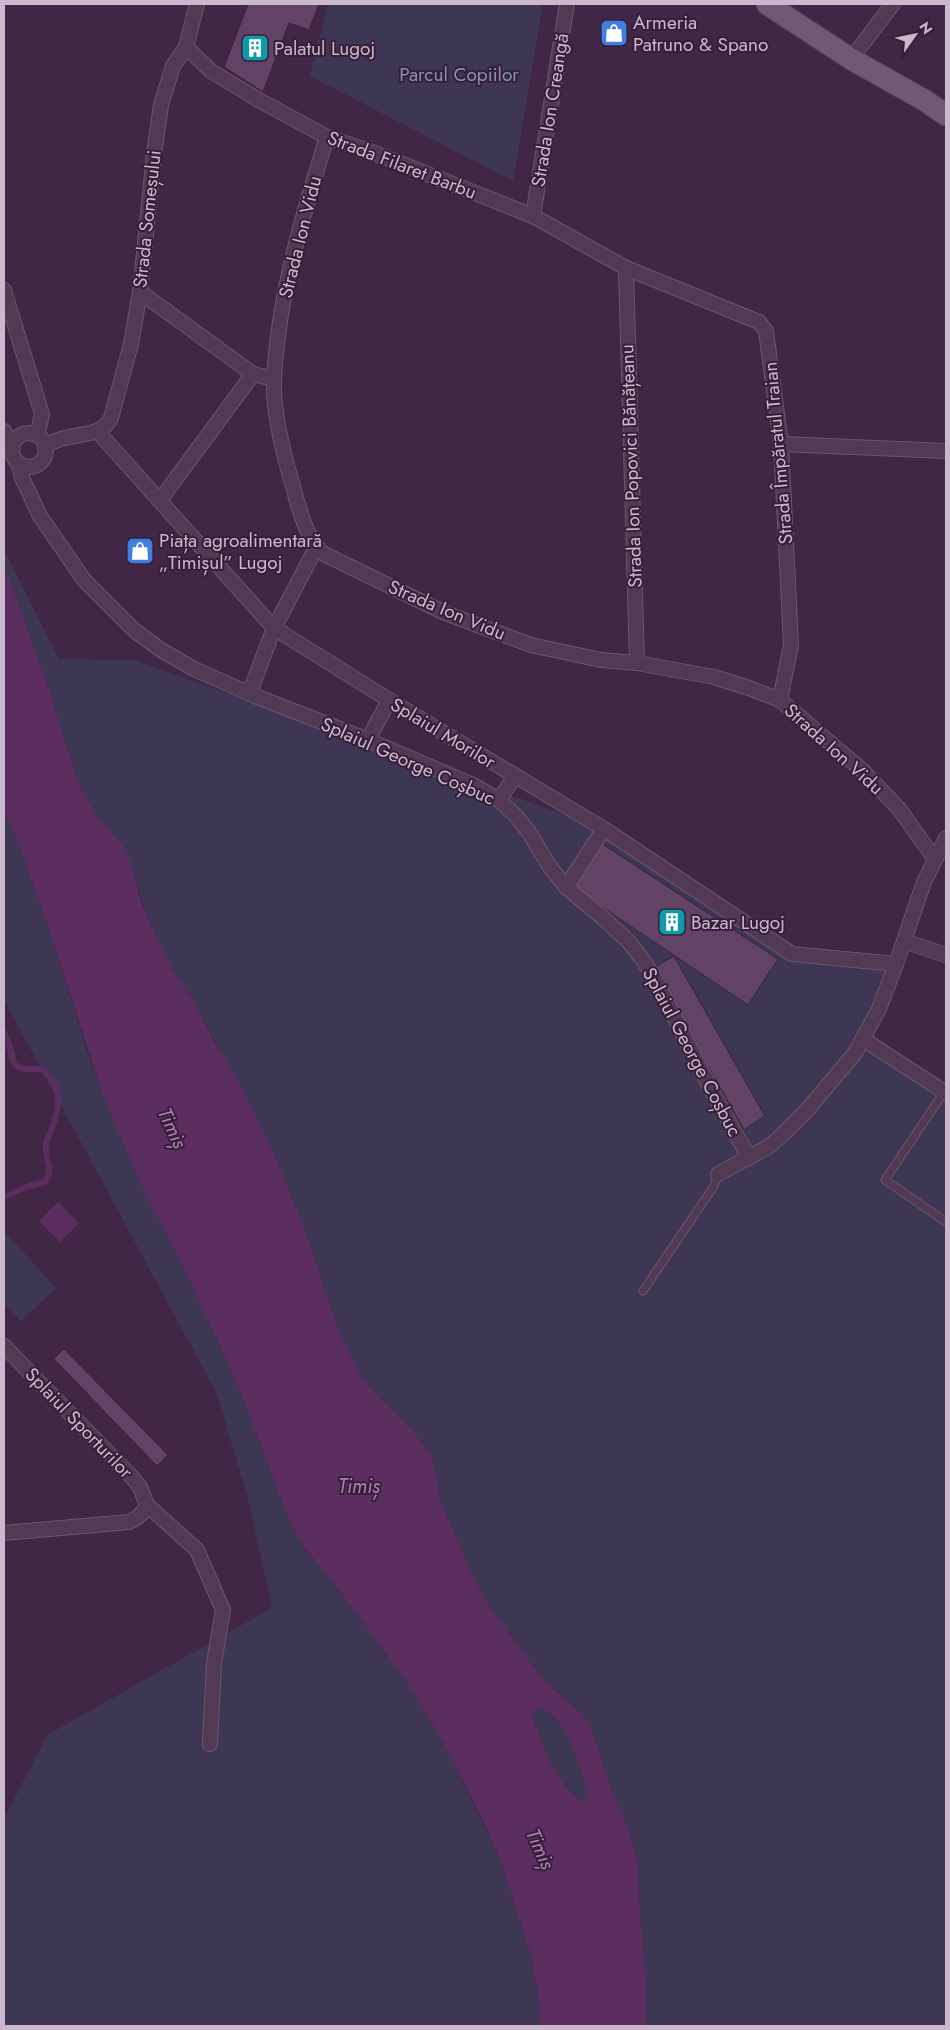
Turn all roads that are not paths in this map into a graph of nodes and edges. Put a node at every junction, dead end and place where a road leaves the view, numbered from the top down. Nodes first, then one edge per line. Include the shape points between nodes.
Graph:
1 (197, 4) edge
2 (567, 4) edge
3 (766, 4) edge
4 (893, 4) edge
5 (186, 47) junction
6 (852, 59) junction
7 (946, 115) edge
8 (326, 137) junction
9 (533, 216) junction
10 (626, 268) junction
11 (4, 290) edge
12 (140, 292) junction
13 (254, 374) junction
14 (274, 379) junction
15 (4, 427) edge
16 (4, 431) edge
17 (98, 432) junction
18 (27, 434) junction
19 (781, 444) junction
20 (45, 447) junction
21 (12, 450) junction
22 (946, 451) edge
23 (18, 463) junction
24 (163, 496) dead end
25 (316, 548) junction
26 (274, 628) junction
27 (637, 663) junction
28 (250, 692) junction
29 (389, 700) junction
30 (780, 700) junction
31 (368, 740) junction
32 (515, 776) junction
33 (500, 800) junction
34 (604, 829) junction
35 (946, 838) edge
36 (934, 858) junction
37 (566, 887) junction
38 (904, 941) junction
39 (946, 955) edge
40 (896, 964) junction
41 (863, 1039) junction
42 (945, 1093) edge
43 (750, 1158) junction
44 (718, 1174) joint
45 (946, 1222) edge
46 (643, 1291) dead end
47 (4, 1346) edge
48 (147, 1505) junction
49 (4, 1533) edge
50 (210, 1744) dead end

1 - 5 street, Strada Someșului
2 - 9 street, Strada Ion Creangă
3 - 6 main road
4 - 6 street
5 - 8 street, Strada Filaret Barbu via 219,76
5 - 12 street, Strada Someșului via 173,66 161,106
6 - 7 main road
8 - 9 street, Strada Filaret Barbu
8 - 14 street, Strada Ion Vidu via 286,284
9 - 10 street, Strada Filaret Barbu
10 - 19 street, Strada Împăratul Traian via 763,326
10 - 27 street, Strada Ion Popovici Bănățeanu
11 - 18 street via 42,414 40,428
12 - 13 street
12 - 17 street, Strada Someșului via 121,387 108,425
13 - 14 street
13 - 24 street
14 - 25 street, Strada Ion Vidu via 284,456
15 - 18 street
16 - 21 street
17 - 20 street via 66,437
17 - 26 street, Splaiul Morilor
18 - 20 street via 43,441
18 - 21 street via 13,444
19 - 22 street
19 - 30 street, Strada Împăratul Traian via 791,645
20 - 23 street via 45,454 38,464 25,466
21 - 23 street
23 - 28 street, Splaiul George Coșbuc via 40,516 59,546 110,608 161,650 194,669
25 - 26 street
25 - 27 street, Strada Ion Vidu via 445,613 496,633 565,653
26 - 28 street
26 - 29 street, Splaiul Morilor
27 - 30 street, Strada Ion Vidu via 714,677
28 - 31 street, Splaiul George Coșbuc
29 - 31 street
29 - 32 street, Splaiul Morilor
30 - 36 street, Strada Ion Vidu via 869,776 900,810
31 - 33 street, Splaiul George Coșbuc
32 - 33 street
32 - 34 street, Splaiul Morilor
33 - 37 street, Splaiul George Coșbuc via 528,831
34 - 37 street
34 - 40 street, Splaiul Morilor via 792,954
35 - 36 street
36 - 38 street
37 - 43 street, Splaiul George Coșbuc via 604,918 643,960
38 - 39 street
38 - 40 street
40 - 41 street via 879,1009
41 - 42 street
41 - 43 street via 841,1072 808,1109 782,1136
42 - 45 lane via 885,1180
43 - 44 street
44 - 46 lane via 714,1186
47 - 48 street, Splaiul Sporturilor via 131,1476 140,1487
48 - 49 street via 137,1519 129,1522
48 - 50 street via 197,1550 223,1610 214,1663

